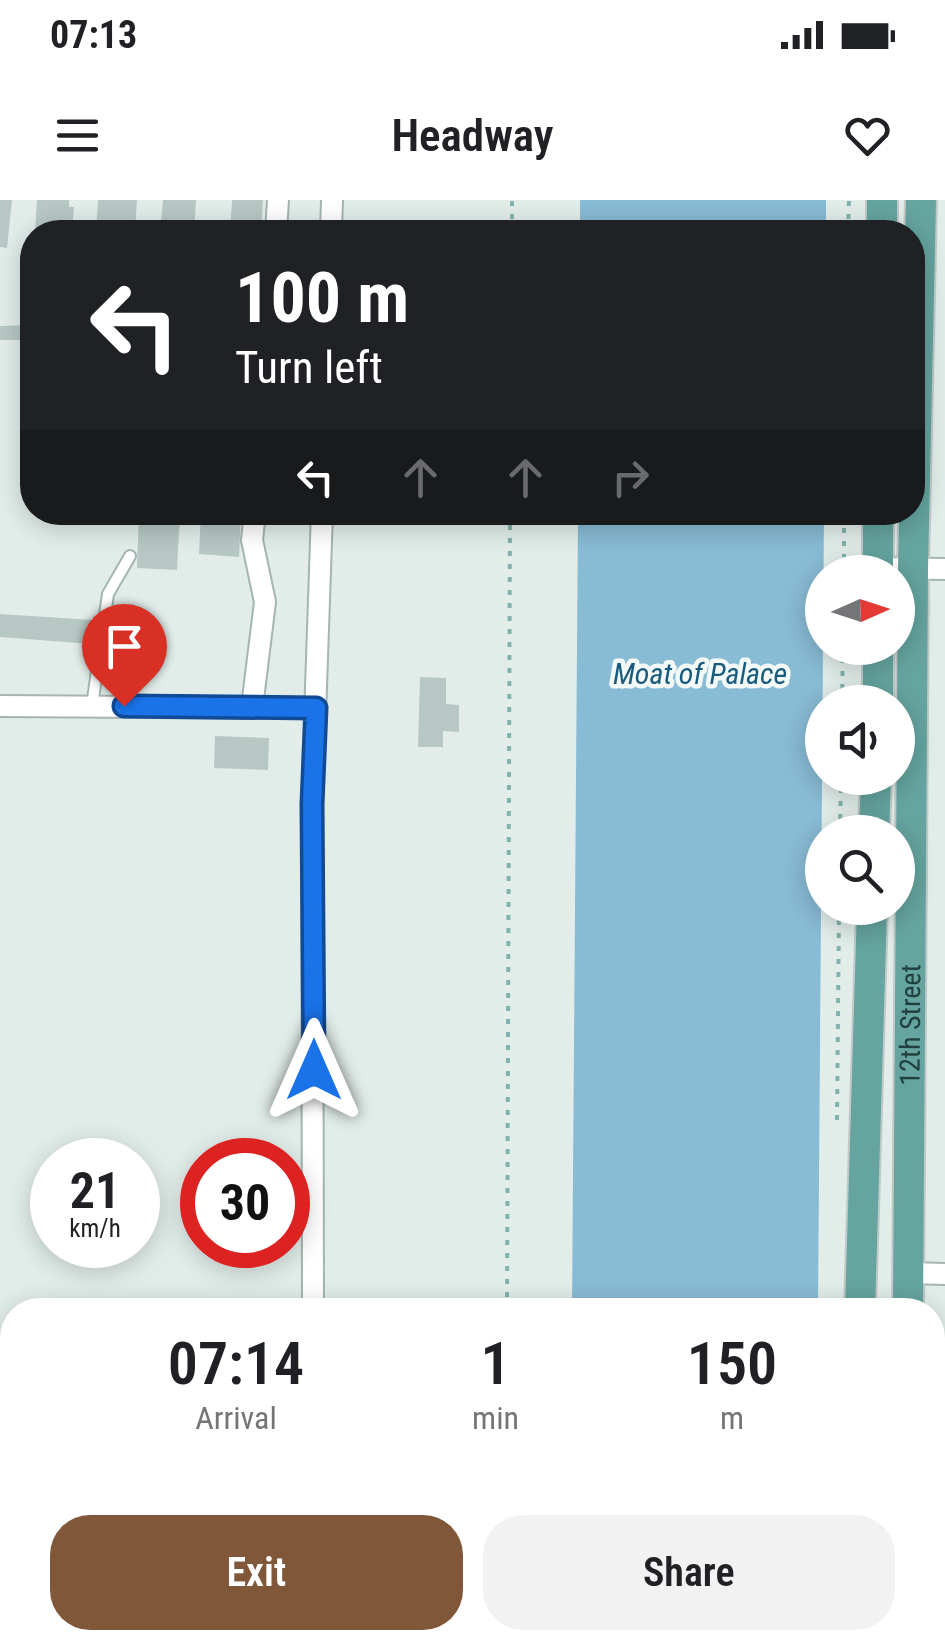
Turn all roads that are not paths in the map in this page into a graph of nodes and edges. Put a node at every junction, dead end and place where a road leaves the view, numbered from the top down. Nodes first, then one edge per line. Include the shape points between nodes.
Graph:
1 (253, 525) edge
2 (322, 525) edge
3 (878, 525) edge
4 (915, 525) edge
5 (878, 555) edge
6 (914, 555) edge
7 (130, 556) dead end
8 (915, 569) edge
9 (945, 569) edge
10 (913, 665) edge
11 (0, 706) edge
12 (92, 706) junction
13 (252, 707) junction
14 (316, 708) junction
15 (871, 925) edge
16 (909, 1273) junction
17 (945, 1274) edge
18 (312, 1298) edge
19 (860, 1298) edge
20 (908, 1298) edge

1 - 13 street via 265,602
2 - 14 street
3 - 5 main road
4 - 6 main road, 12th Street
7 - 12 lane via 108,594
8 - 9 street
10 - 16 main road, 12th Street
11 - 12 street
12 - 13 street
13 - 14 street
14 - 18 street
15 - 19 main road, 12th Street
16 - 17 street
16 - 20 main road, 12th Street

